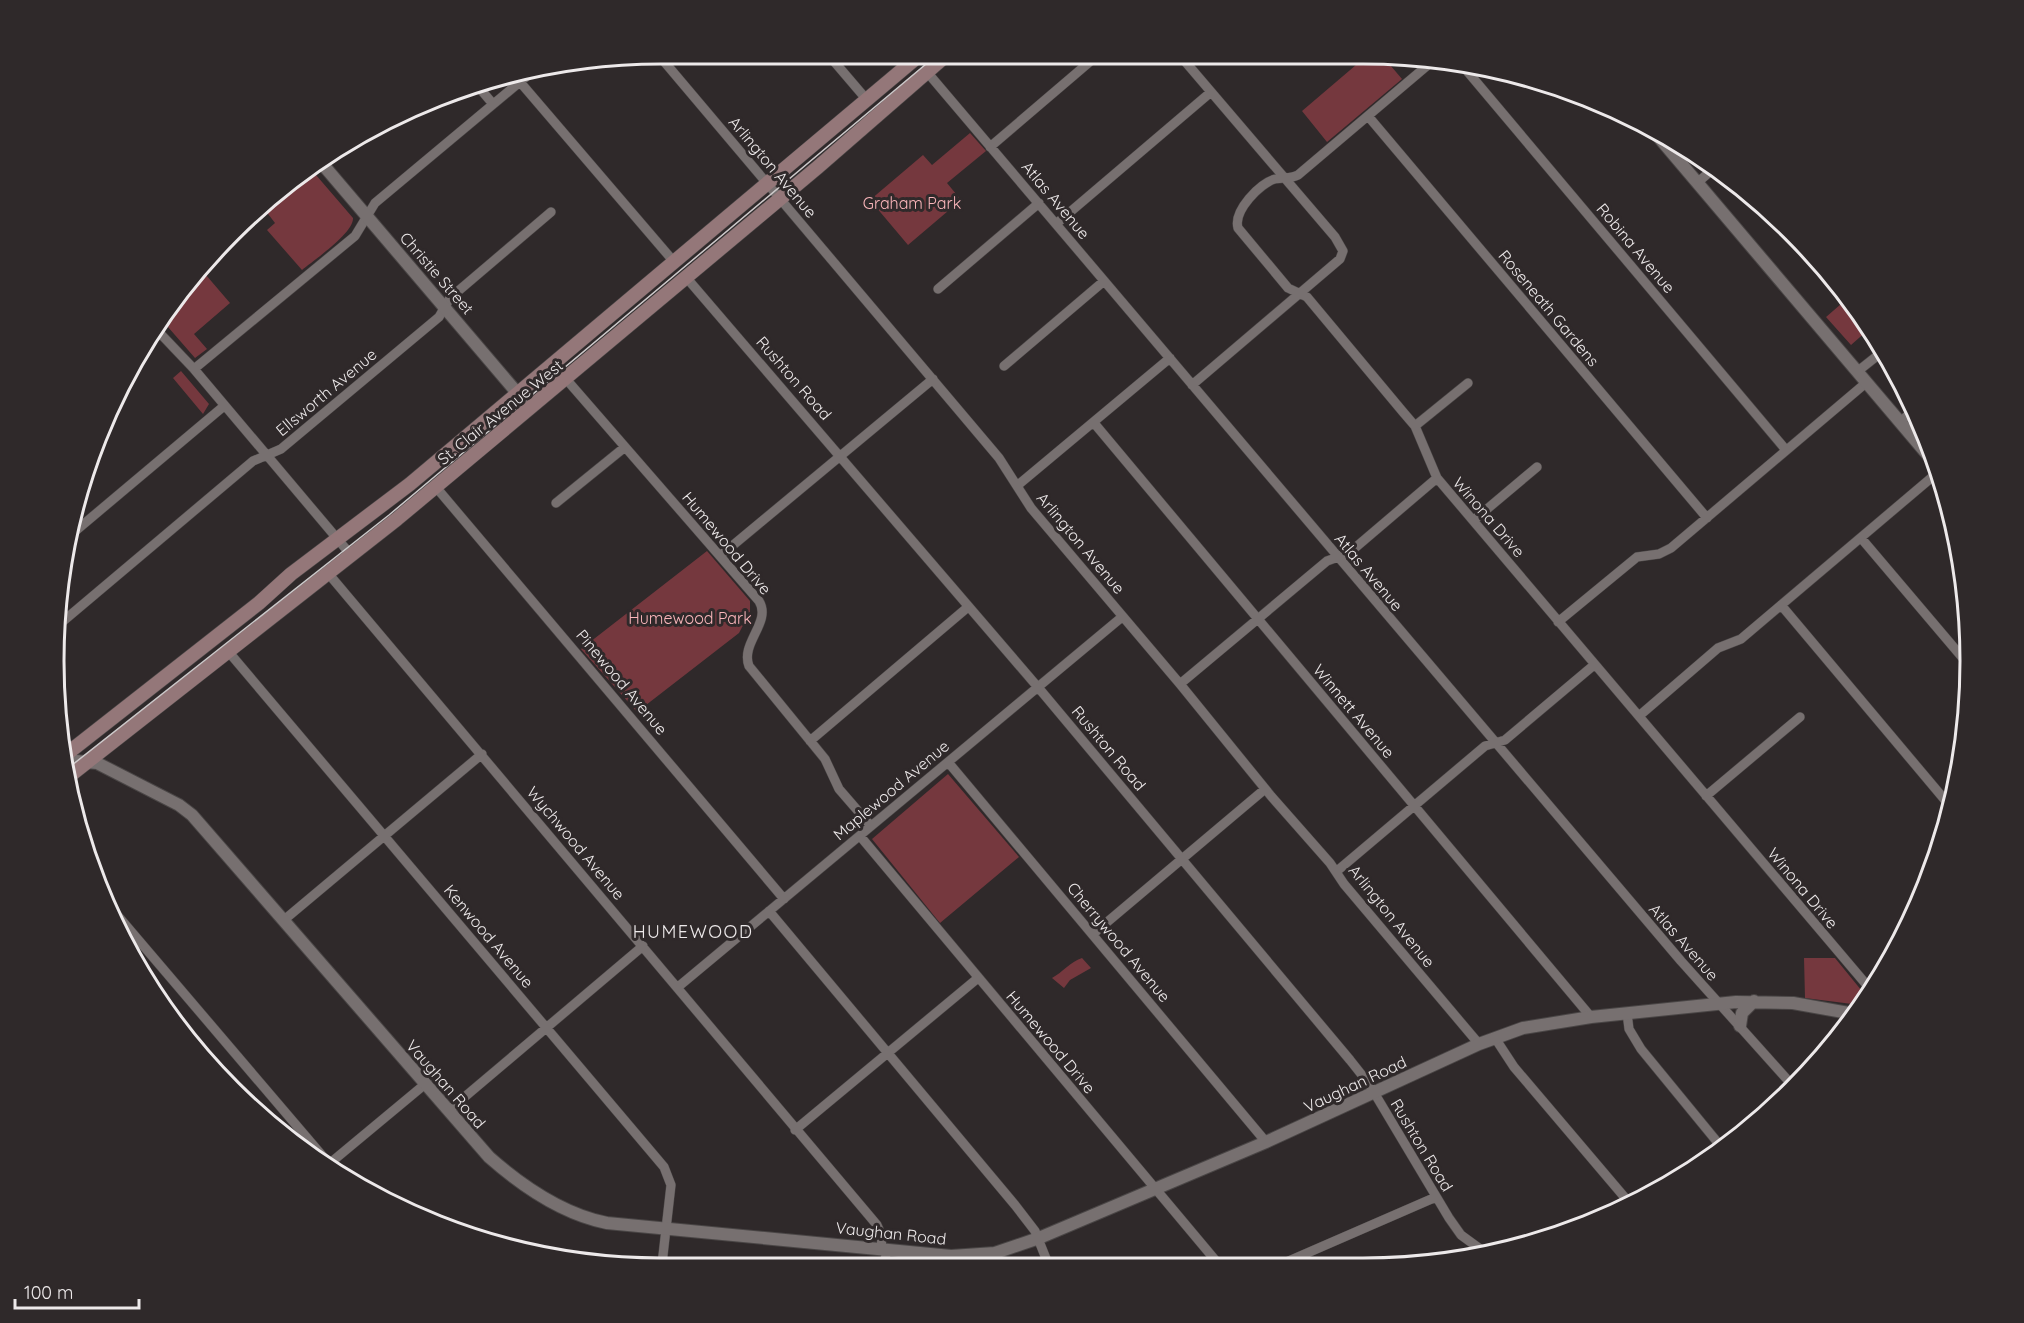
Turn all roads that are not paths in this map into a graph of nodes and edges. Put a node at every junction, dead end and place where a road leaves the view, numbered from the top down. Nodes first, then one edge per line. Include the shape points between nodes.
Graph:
1 (666, 64) edge
2 (836, 64) edge
3 (909, 64) edge
4 (936, 64) edge
5 (1088, 64) edge
6 (1187, 64) edge
7 (1424, 68) edge
8 (927, 72) junction
9 (1470, 75) edge
10 (520, 82) joint
11 (483, 92) edge
12 (1211, 92) junction
13 (867, 100) junction
14 (493, 104) junction
15 (1368, 116) junction
16 (990, 147) junction
17 (1668, 149) edge
18 (326, 168) edge
19 (1707, 174) edge
20 (1285, 178) junction
21 (768, 183) junction
22 (1697, 183) junction
23 (780, 198) junction
24 (1039, 203) junction
25 (551, 212) dead end
26 (366, 215) junction
27 (1056, 224) junction
28 (675, 262) junction
29 (685, 276) junction
30 (1104, 281) junction
31 (938, 289) dead end
32 (1300, 294) junction
33 (445, 307) junction
34 (162, 335) edge
35 (1876, 357) edge
36 (1170, 358) junction
37 (1004, 366) dead end
38 (194, 369) junction
39 (1858, 371) junction
40 (566, 379) junction
41 (933, 379) junction
42 (1867, 382) junction
43 (1468, 383) dead end
44 (1192, 385) junction
45 (518, 393) junction
46 (224, 406) junction
47 (530, 408) junction
48 (1907, 416) edge
49 (1900, 422) junction
50 (1094, 423) junction
51 (1415, 426) junction
52 (1917, 442) edge
53 (626, 447) junction
54 (1786, 450) junction
55 (266, 455) junction
56 (841, 456) junction
57 (1537, 466) dead end
58 (1437, 478) junction
59 (1931, 479) edge
60 (1018, 485) junction
61 (435, 486) junction
62 (556, 503) dead end
63 (1707, 518) junction
64 (1474, 520) junction
65 (80, 527) edge
66 (1861, 538) junction
67 (338, 539) junction
68 (351, 555) junction
69 (720, 556) junction
70 (1337, 557) junction
71 (327, 572) junction
72 (1781, 605) junction
73 (968, 607) junction
74 (1122, 616) junction
75 (66, 618) edge
76 (1258, 618) junction
77 (1558, 622) junction
78 (227, 650) junction
79 (1960, 654) edge
80 (1594, 665) junction
81 (1180, 684) junction
82 (1038, 687) junction
83 (1639, 716) junction
84 (1800, 717) dead end
85 (810, 741) junction
86 (1495, 743) junction
87 (72, 750) edge
88 (482, 754) junction
89 (73, 760) edge
90 (87, 761) junction
91 (948, 762) junction
92 (75, 771) edge
93 (1265, 789) junction
94 (1706, 796) junction
95 (1943, 798) edge
96 (1414, 807) junction
97 (871, 826) junction
98 (384, 835) junction
99 (860, 836) junction
100 (1183, 860) junction
101 (1337, 871) junction
102 (784, 899) junction
103 (769, 911) junction
104 (284, 920) junction
105 (125, 925) edge
106 (1094, 934) junction
107 (643, 946) junction
108 (978, 978) junction
109 (1865, 984) edge
110 (678, 987) junction
111 (1754, 1002) junction
112 (1717, 1003) junction
113 (1627, 1012) junction
114 (1845, 1012) edge
115 (1591, 1017) junction
116 (1740, 1026) junction
117 (546, 1028) junction
118 (1495, 1038) junction
119 (1479, 1044) junction
120 (888, 1051) junction
121 (1788, 1080) edge
122 (424, 1085) junction
123 (1374, 1094) junction
124 (448, 1111) junction
125 (795, 1130) junction
126 (1266, 1142) junction
127 (1717, 1142) edge
128 (314, 1147) edge
129 (334, 1160) edge
130 (1156, 1189) junction
131 (1436, 1197) junction
132 (1625, 1198) edge
133 (667, 1228) junction
134 (1039, 1238) junction
135 (1478, 1247) edge
136 (884, 1250) junction
137 (663, 1258) edge
138 (884, 1258) edge
139 (1046, 1258) edge
140 (1214, 1258) edge
141 (1296, 1258) edge

1 - 21 street, Arlington Avenue
2 - 13 street
3 - 13 main road, St. Clair Avenue West
4 - 8 main road, St. Clair Avenue West
5 - 16 street
6 - 12 street
7 - 15 street
8 - 16 street, Atlas Avenue
8 - 23 main road, St. Clair Avenue West
9 - 54 street, Robina Avenue
10 - 14 street
10 - 28 street
11 - 14 street
12 - 20 street
12 - 27 street
13 - 21 main road, St. Clair Avenue West
14 - 26 street via 375,203
15 - 20 street via 1299,175
15 - 63 street, Roseneath Gardens
16 - 24 street, Atlas Avenue
17 - 22 street
18 - 26 street, Christie Street
19 - 22 street
20 - 32 street via 1343,251 1340,259
20 - 32 street, Winona Drive via 1270,181 1241,207 1236,221 1288,288
21 - 23 street, Arlington Avenue
21 - 28 main road, St. Clair Avenue West
22 - 39 street
23 - 29 main road, St. Clair Avenue West
23 - 41 street, Arlington Avenue
24 - 27 street, Atlas Avenue
24 - 31 street
25 - 33 street, Ellsworth Avenue via 450,298
26 - 33 street, Christie Street
26 - 38 street via 354,236
27 - 30 street, Atlas Avenue
28 - 45 main road, St. Clair Avenue West
29 - 40 main road, St. Clair Avenue West
29 - 56 street, Rushton Road
30 - 36 street, Atlas Avenue
30 - 37 street
32 - 44 street
32 - 51 street, Winona Drive via 1307,297
33 - 45 street, Christie Street
33 - 55 street, Ellsworth Avenue via 439,317 281,449
34 - 38 street
35 - 39 street
36 - 44 street, Atlas Avenue
36 - 50 street
38 - 46 street
39 - 42 street
40 - 47 main road, St. Clair Avenue West
40 - 53 street, Humewood Drive
41 - 56 street
41 - 60 street, Arlington Avenue
42 - 49 street
42 - 54 street
43 - 51 street
44 - 70 street, Atlas Avenue
45 - 47 street, Christie Street
45 - 67 main road, St. Clair Avenue West
46 - 55 street
46 - 65 street
47 - 61 main road, St. Clair Avenue West
48 - 49 street
49 - 52 street
50 - 60 street
50 - 76 street, Winnett Avenue
51 - 58 street, Winona Drive
53 - 62 street
53 - 69 street, Humewood Drive
54 - 63 street
55 - 67 street
55 - 75 street, Ellsworth Avenue via 253,461
56 - 69 street
56 - 73 street, Rushton Road
57 - 64 street
58 - 64 street, Winona Drive
58 - 70 street via 1349,554
59 - 66 street
60 - 74 street, Arlington Avenue via 1031,508
61 - 68 main road, St. Clair Avenue West
61 - 102 street, Pinewood Avenue
63 - 77 street via 1667,550 1637,557
64 - 77 street, Winona Drive
66 - 72 street
66 - 79 street
67 - 68 street
67 - 87 main road, St. Clair Avenue West
68 - 71 main road, St. Clair Avenue West
69 - 85 street, Humewood Drive via 761,605 762,615 747,651 749,666
70 - 76 street
70 - 86 street, Atlas Avenue
71 - 78 main road, St. Clair Avenue West
71 - 88 street, Wychwood Avenue
72 - 83 street via 1739,641 1719,648
72 - 95 street
73 - 82 street, Rushton Road
73 - 85 street
74 - 81 street, Arlington Avenue
74 - 82 street, Maplewood Avenue
76 - 81 street
76 - 96 street, Winnett Avenue
77 - 80 street, Winona Drive
78 - 90 main road, St. Clair Avenue West
78 - 98 street, Kenwood Avenue
80 - 83 street, Winona Drive
80 - 86 street via 1505,740
81 - 93 street, Arlington Avenue
82 - 91 street, Maplewood Avenue
82 - 100 street, Rushton Road
83 - 94 street, Winona Drive
84 - 94 street
85 - 97 street, Humewood Drive via 827,762 840,789
86 - 96 street via 1485,746
86 - 112 street, Atlas Avenue
88 - 98 street
88 - 107 street, Wychwood Avenue
89 - 90 street, Vaughan Road
90 - 92 main road, St. Clair Avenue West
90 - 104 street, Vaughan Road via 187,811
91 - 97 street, Maplewood Avenue
91 - 106 street, Cherrywood Avenue
93 - 100 street
93 - 101 street, Arlington Avenue
94 - 109 street, Winona Drive
96 - 101 street
96 - 115 street, Winnett Avenue
97 - 99 street, Maplewood Avenue
98 - 104 street
98 - 117 street, Kenwood Avenue
99 - 102 street, Maplewood Avenue
99 - 108 street, Humewood Drive
100 - 106 street
100 - 123 street, Rushton Road
101 - 119 street, Arlington Avenue
102 - 103 street, Maplewood Avenue
103 - 110 street, Maplewood Avenue
103 - 120 street
104 - 122 street, Vaughan Road
105 - 128 street
106 - 126 street, Cherrywood Avenue
107 - 110 street, Wychwood Avenue
107 - 117 street
108 - 120 street
108 - 130 street, Humewood Drive
110 - 125 street, Wychwood Avenue
111 - 112 street, Vaughan Road
111 - 114 street, Vaughan Road via 1801,1004
111 - 116 street via 1742,1013
112 - 113 street, Vaughan Road
112 - 116 street, Atlas Avenue
113 - 115 street, Vaughan Road
113 - 127 street via 1629,1029 1641,1049
115 - 118 street, Vaughan Road via 1523,1028
116 - 121 street, Atlas Avenue
117 - 124 street
117 - 133 street, Kenwood Avenue via 667,1173
118 - 119 street, Vaughan Road
118 - 132 street via 1514,1067
119 - 123 street, Vaughan Road
120 - 125 street
120 - 134 street
122 - 124 street, Vaughan Road
122 - 129 street
123 - 126 street, Vaughan Road
123 - 131 street, Rushton Road
124 - 133 street, Vaughan Road via 505,1171 563,1209 607,1223
125 - 136 street, Wychwood Avenue via 877,1225
126 - 130 street, Vaughan Road
130 - 134 street, Vaughan Road
130 - 140 street, Humewood Drive
131 - 135 street, Rushton Road via 1461,1235
131 - 141 street
133 - 136 street, Vaughan Road
133 - 137 street, Kenwood Avenue
134 - 136 street, Vaughan Road via 982,1255
134 - 139 street
136 - 138 street

